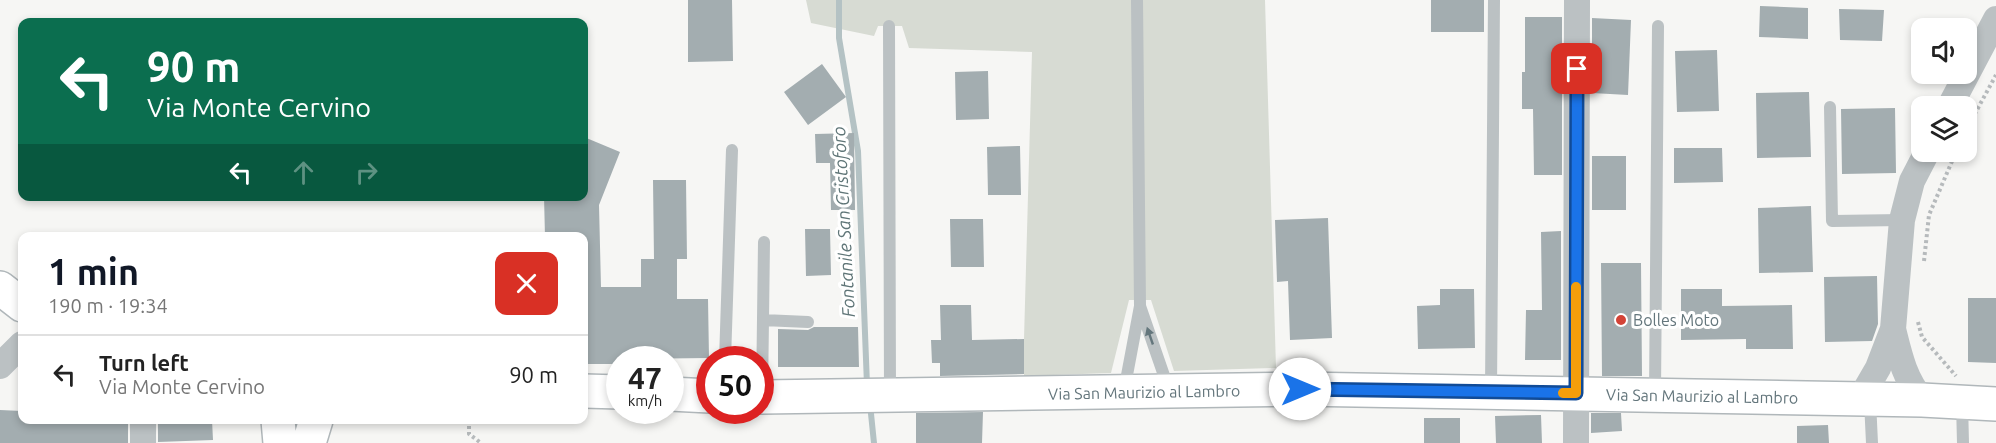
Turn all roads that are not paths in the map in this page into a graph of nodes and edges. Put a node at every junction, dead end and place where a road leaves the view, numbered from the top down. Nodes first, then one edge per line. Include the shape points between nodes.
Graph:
1 (1137, 0) edge
2 (1494, 0) edge
3 (1577, 0) edge
4 (1996, 19) edge
5 (889, 26) dead end
6 (1659, 26) dead end
7 (1955, 96) edge
8 (1830, 106) dead end
9 (732, 150) dead end
10 (1922, 162) edge
11 (1902, 220) junction
12 (764, 242) dead end
13 (1140, 306) junction
14 (763, 320) junction
15 (808, 322) dead end
16 (1893, 329) junction
17 (725, 346) edge
18 (762, 346) edge
19 (18, 348) edge
20 (0, 366) edge
21 (588, 391) edge
22 (1169, 391) junction
23 (606, 392) edge
24 (1124, 392) junction
25 (1491, 392) junction
26 (1576, 393) junction
27 (1655, 395) junction
28 (875, 396) junction
29 (774, 398) edge
30 (1865, 399) junction
31 (1922, 400) junction
32 (1978, 403) edge
33 (143, 424) edge
34 (278, 424) edge
35 (315, 424) edge
36 (143, 443) edge
37 (280, 443) edge
38 (309, 443) edge
39 (1576, 443) edge
40 (1872, 443) edge
41 (1963, 443) edge

1 - 13 lane
2 - 25 lane
3 - 26 street
4 - 7 street
5 - 28 lane
6 - 27 lane
8 - 11 lane via 1832,221
9 - 17 lane
10 - 11 street via 1912,181
11 - 16 street
12 - 14 lane
22 -> 13 lane
13 - 24 lane
14 - 15 lane
14 - 18 lane
16 - 30 street
16 - 31 street via 1902,368
19 - 20 street
21 - 23 main road
22 - 24 main road, Via San Maurizio al Lambro
22 - 25 main road, Via San Maurizio al Lambro
24 - 28 main road, Via San Maurizio al Lambro
25 - 26 main road, Via San Maurizio al Lambro
26 - 27 main road, Via San Maurizio al Lambro
26 - 39 street
27 - 30 main road, Via San Maurizio al Lambro
28 - 29 main road, Via San Maurizio al Lambro
30 - 31 main road, Via San Maurizio al Lambro
30 - 40 lane
31 - 32 main road, Via San Maurizio al Lambro
32 - 41 lane
33 - 36 street
34 - 37 main road
35 - 38 main road

